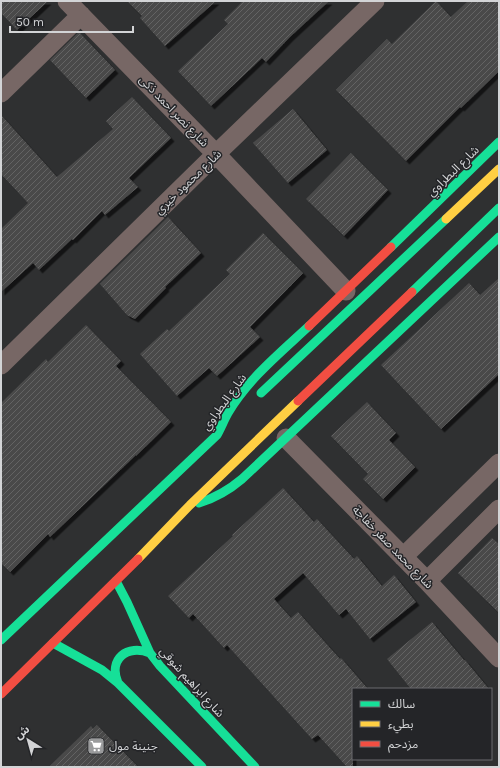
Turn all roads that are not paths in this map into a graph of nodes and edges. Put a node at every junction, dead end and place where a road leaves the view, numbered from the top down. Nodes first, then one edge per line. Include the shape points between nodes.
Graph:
1 (67, 1) edge
2 (376, 1) edge
3 (81, 15) junction
4 (1, 93) edge
5 (499, 142) edge
6 (216, 154) junction
7 (499, 169) edge
8 (499, 208) edge
9 (499, 237) edge
10 (346, 291) junction
11 (1, 364) edge
12 (254, 399) dead end
13 (238, 415) dead end
14 (217, 435) junction
15 (286, 438) junction
16 (499, 463) edge
17 (190, 505) junction
18 (499, 509) edge
19 (403, 557) junction
20 (116, 581) junction
21 (427, 581) junction
22 (1, 640) edge
23 (53, 643) junction
24 (150, 653) junction
25 (499, 658) edge
26 (118, 683) junction
27 (1, 694) edge
28 (202, 767) edge
29 (255, 767) edge

1 - 3 street, شارع نصر احمد ذكى
2 - 6 street, شارع محمود خيري
3 - 4 street
3 - 6 street, شارع نصر احمد ذكى
5 - 10 street, شارع البطراوي
6 - 10 street, شارع نصر احمد ذكى
6 - 11 street, شارع محمود خيري
7 - 12 street
8 - 17 street
9 - 15 street
10 - 14 street, شارع البطراوي via 258,374 242,393
13 - 14 street
14 - 22 street, شارع البطراوي
15 - 17 street via 227,492
15 - 19 street, شارع محمد صقر خفاجة
16 - 19 street
17 - 20 street
18 - 21 street
19 - 21 street, شارع محمد صقر خفاجة
20 - 23 street
20 - 24 street, شارع ابراهيم شوقي
21 - 25 street, شارع محمد صقر خفاجة
23 - 26 street via 87,660
23 - 27 street
24 - 26 street via 140,649 122,655 116,663
24 - 29 street, شارع ابراهيم شوقي
26 - 28 street

